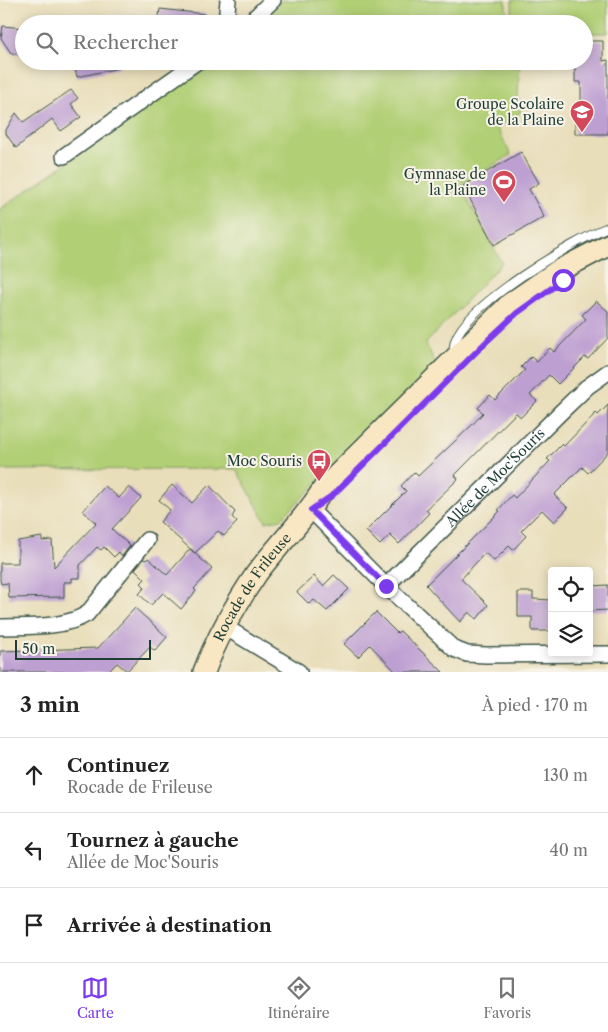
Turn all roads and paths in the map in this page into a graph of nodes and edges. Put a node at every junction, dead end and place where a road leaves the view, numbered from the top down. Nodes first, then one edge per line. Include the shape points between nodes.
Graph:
1 (228, 0) edge
2 (274, 0) edge
3 (228, 15) edge
4 (258, 15) edge
5 (185, 70) edge
6 (64, 156) dead end
7 (608, 227) edge
8 (608, 245) edge
9 (608, 256) edge
10 (453, 359) junction
11 (608, 372) edge
12 (311, 510) junction
13 (147, 540) dead end
14 (386, 586) junction
15 (0, 627) edge
16 (225, 627) junction
17 (608, 654) edge
18 (204, 672) edge
19 (299, 672) edge

1 - 3 street
2 - 4 street
5 - 6 street
7 - 10 lane via 568,246 500,292 471,318 455,340
8 - 10 street, Rocade de Frileuse via 558,271 510,304
9 - 12 street, Rocade de Frileuse via 563,280 517,313 333,495
10 - 12 street, Rocade de Frileuse via 324,488
11 - 14 street, Allée de Moc'Souris via 560,412
12 - 14 street
12 - 16 street, Rocade de Frileuse via 258,573
13 - 15 street via 87,614 77,620 61,624
14 - 17 street via 441,638 467,654
16 - 18 street, Rocade de Frileuse
16 - 19 street

